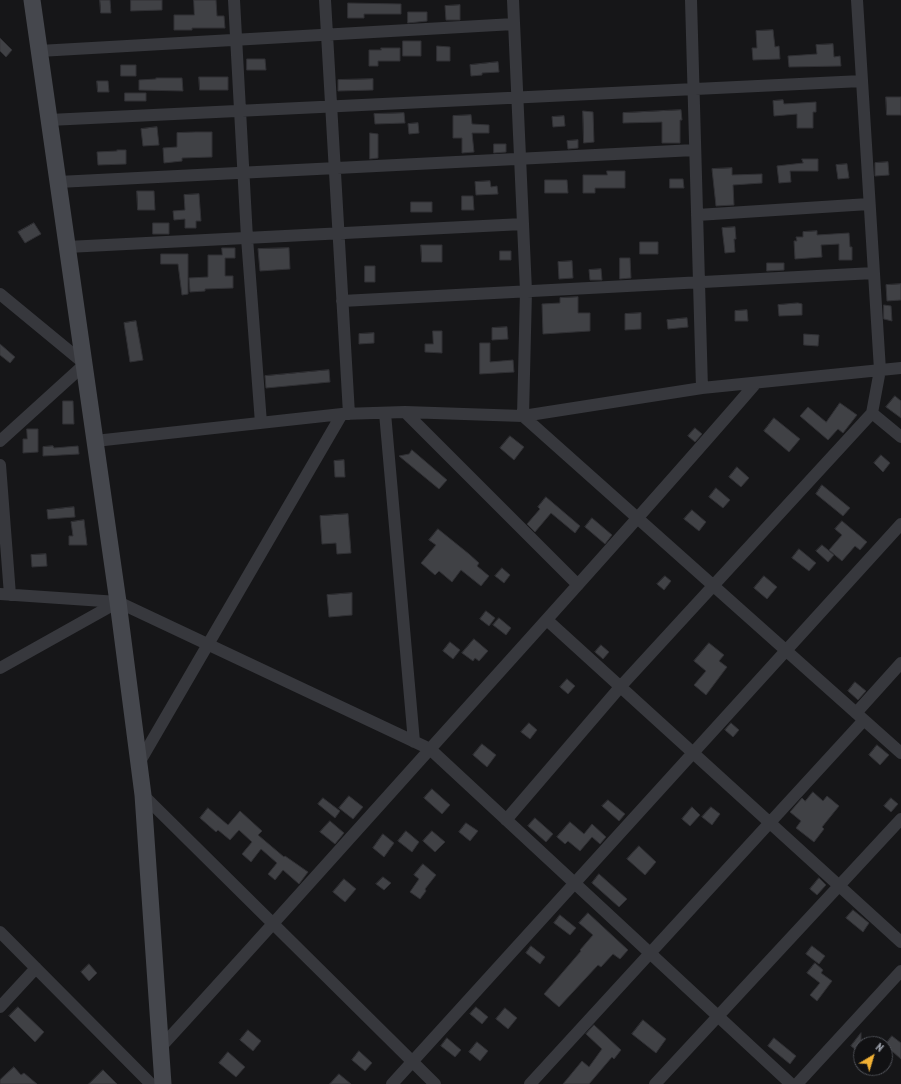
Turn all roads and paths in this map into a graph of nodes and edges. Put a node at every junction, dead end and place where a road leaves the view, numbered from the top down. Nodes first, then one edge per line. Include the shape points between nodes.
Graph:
1 (32, 0) edge
2 (234, 0) edge
3 (325, 0) edge
4 (513, 0) edge
5 (691, 0) edge
6 (857, 0) edge
7 (514, 24) junction
8 (327, 34) junction
9 (236, 39) junction
10 (39, 51) junction
11 (862, 81) junction
12 (693, 90) junction
13 (517, 98) junction
14 (331, 107) junction
15 (240, 111) junction
16 (49, 120) junction
17 (695, 150) junction
18 (520, 158) junction
19 (335, 168) junction
20 (243, 172) junction
21 (58, 182) junction
22 (869, 204) junction
23 (697, 215) junction
24 (523, 224) junction
25 (339, 234) junction
26 (247, 238) junction
27 (68, 247) junction
28 (874, 272) junction
29 (699, 282) junction
30 (526, 291) junction
31 (1, 298) edge
32 (342, 301) junction
33 (85, 364) junction
34 (901, 368) edge
35 (880, 370) junction
36 (756, 383) junction
37 (702, 388) junction
38 (385, 412) junction
39 (405, 412) junction
40 (872, 413) junction
41 (345, 414) junction
42 (523, 416) junction
43 (261, 423) junction
44 (901, 437) edge
45 (95, 441) junction
46 (0, 442) edge
47 (0, 465) edge
48 (639, 519) junction
49 (901, 524) edge
50 (578, 585) junction
51 (714, 586) junction
52 (5, 595) edge
53 (118, 602) junction
54 (547, 620) junction
55 (207, 645) junction
56 (786, 651) junction
57 (901, 663) edge
58 (0, 668) edge
59 (621, 686) junction
60 (860, 717) junction
61 (414, 742) junction
62 (430, 749) junction
63 (693, 752) junction
64 (901, 753) edge
65 (139, 763) junction
66 (143, 795) junction
67 (901, 819) edge
68 (506, 820) junction
69 (770, 823) junction
70 (574, 883) junction
71 (839, 886) junction
72 (274, 925) junction
73 (0, 932) edge
74 (901, 942) edge
75 (650, 953) junction
76 (36, 968) junction
77 (901, 971) edge
78 (0, 1007) edge
79 (718, 1016) junction
80 (160, 1048) junction
81 (412, 1062) junction
82 (151, 1084) edge
83 (163, 1084) edge
84 (392, 1084) edge
85 (435, 1084) edge
86 (530, 1084) edge
87 (655, 1084) edge
88 (791, 1084) edge
89 (797, 1084) edge

1 - 10 street
2 - 9 street
3 - 8 street
4 - 7 street
5 - 12 street
6 - 11 street
7 - 8 street
7 - 13 street
8 - 9 street
8 - 14 street
9 - 10 street
9 - 15 street
10 - 16 street
11 - 12 street
11 - 22 street
12 - 13 street
12 - 17 street
13 - 14 street
13 - 18 street
14 - 15 street
14 - 19 street
15 - 16 street
15 - 20 street
16 - 21 street
17 - 18 street
17 - 23 street
18 - 19 street
18 - 24 street
19 - 20 street
19 - 25 street
20 - 21 street
20 - 26 street
21 - 27 street
22 - 23 street
22 - 28 street
23 - 29 street
24 - 25 street
24 - 30 street
25 - 26 street
25 - 32 street
26 - 27 street
26 - 43 street
27 - 33 street
28 - 29 street
28 - 35 street
29 - 30 street
29 - 37 street
30 - 32 street
30 - 42 street
31 - 33 street
32 - 41 street
33 - 45 street
33 - 46 street
34 - 35 street
35 - 36 street
35 - 40 street
36 - 37 street
36 - 48 street
37 - 42 street
38 - 39 street
38 - 41 street
38 - 61 street
39 - 42 street
39 - 50 street
40 - 44 street
40 - 51 street
41 - 43 street
41 - 55 street
42 - 48 street
43 - 45 street
45 - 53 street
47 - 52 street
48 - 50 street
48 - 51 street
49 - 56 street
50 - 54 street
51 - 56 street
51 - 59 street
52 - 53 street
53 - 55 street
53 - 58 street
53 - 65 street
54 - 59 street
54 - 62 street
55 - 61 street
55 - 65 street
56 - 60 street
56 - 63 street
57 - 60 street
59 - 63 street
59 - 68 street
60 - 64 street
60 - 69 street
61 - 62 street
62 - 68 street
62 - 72 street
63 - 69 street
63 - 70 street
65 - 66 street
66 - 72 street
66 - 80 street
67 - 71 street
68 - 70 street
69 - 71 street
69 - 75 street
70 - 75 street
70 - 81 street
71 - 74 street
71 - 79 street
72 - 80 street
72 - 81 street
73 - 76 street
75 - 79 street
75 - 86 street
76 - 78 street
76 - 82 street
77 - 89 street
79 - 87 street
79 - 88 street
80 - 83 street
81 - 84 street
81 - 85 street

